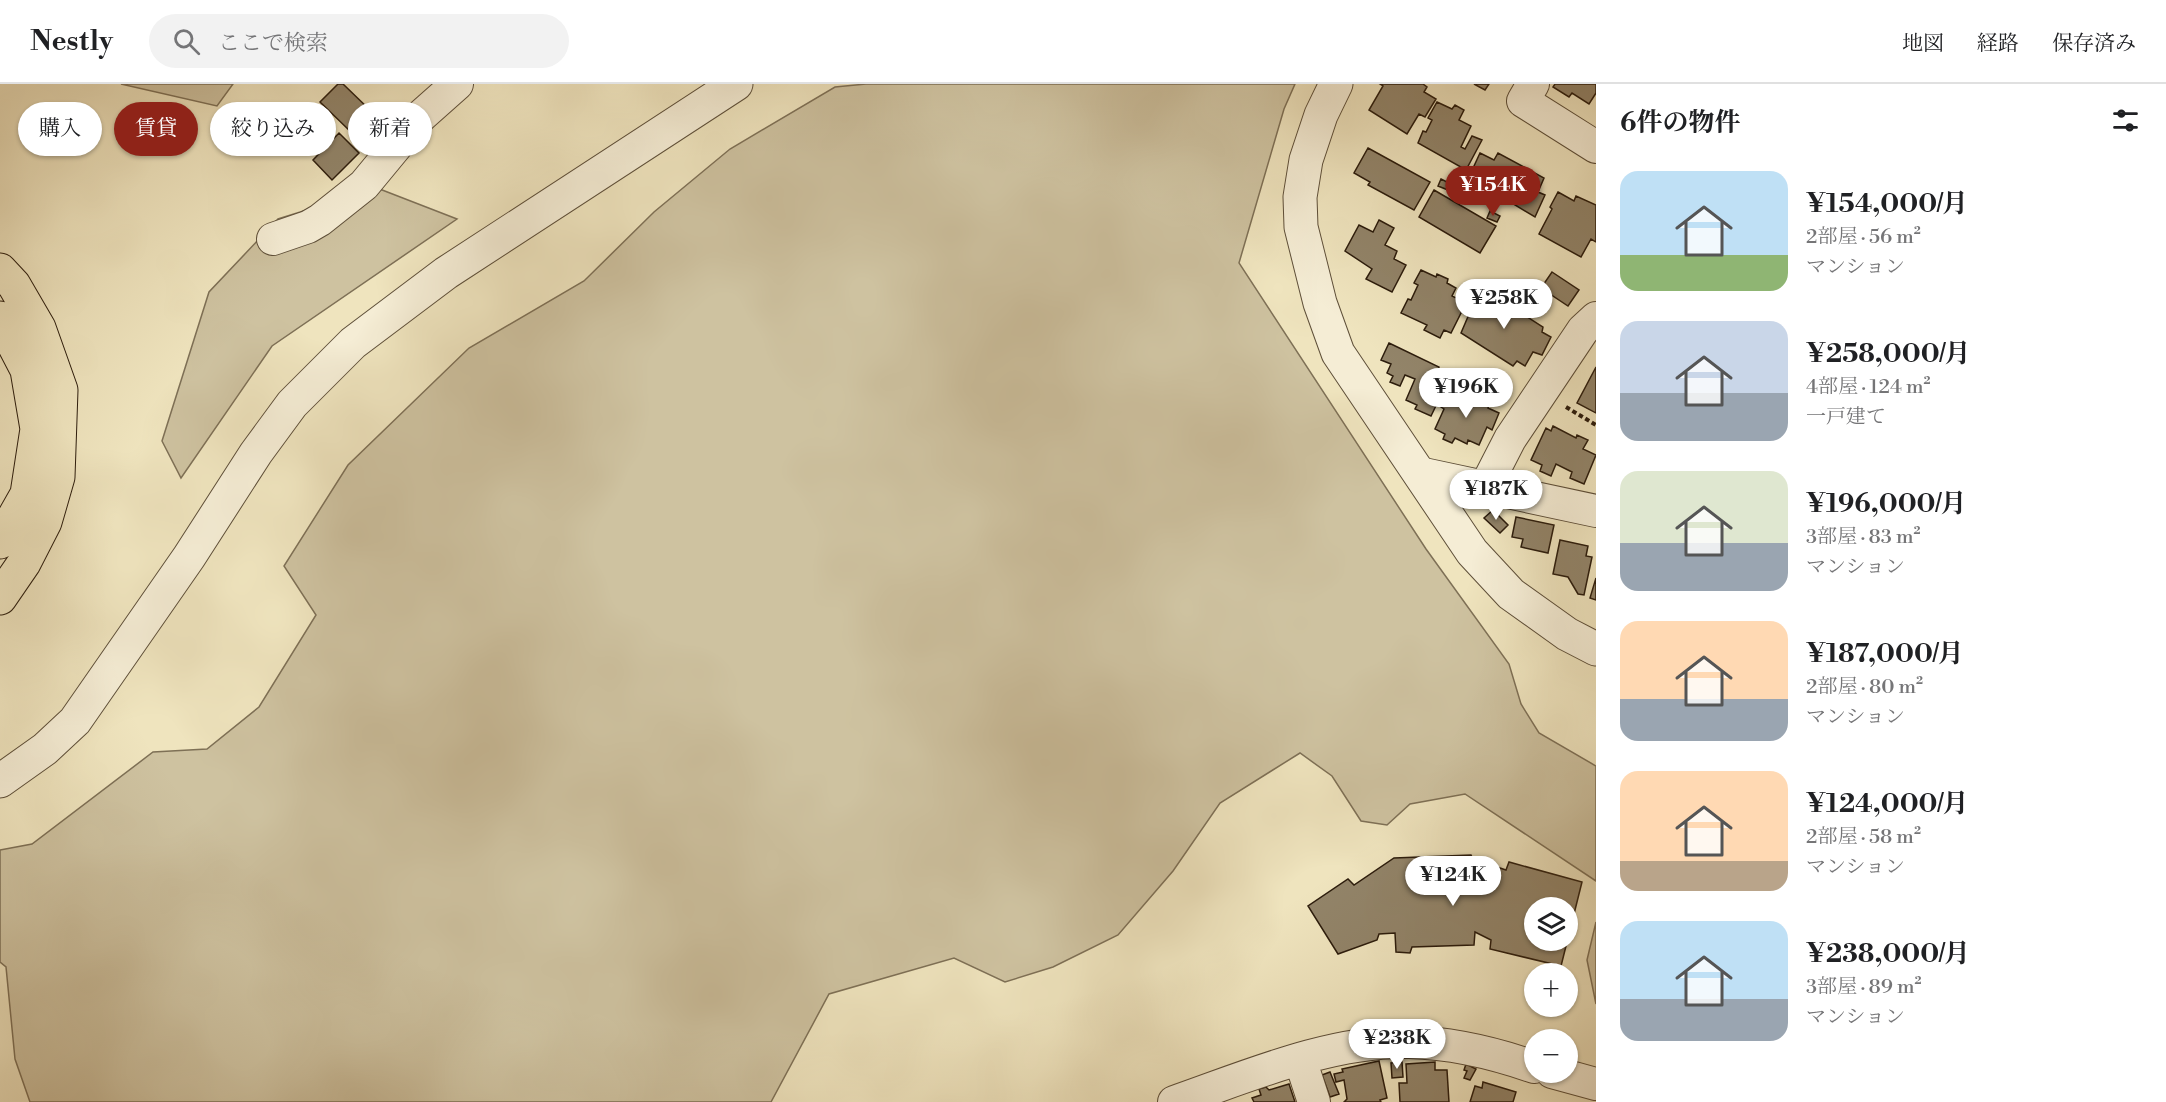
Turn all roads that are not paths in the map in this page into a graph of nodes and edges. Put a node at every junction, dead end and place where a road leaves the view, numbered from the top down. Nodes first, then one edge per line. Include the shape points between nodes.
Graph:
1 (457, 84) edge
2 (736, 84) edge
3 (1336, 84) edge
4 (1533, 84) edge
5 (1596, 147) edge
6 (273, 239) dead end
7 (0, 270) edge
8 (0, 318) edge
9 (1596, 318) edge
10 (1419, 473) junction
11 (1487, 488) junction
12 (1596, 511) edge
13 (0, 542) edge
14 (0, 598) edge
15 (1596, 649) edge
16 (0, 781) edge
17 (1300, 1059) junction
18 (1524, 1063) edge
19 (1578, 1079) edge
20 (1596, 1084) edge
21 (1173, 1102) edge
22 (1314, 1102) edge

1 - 6 street via 421,116 364,185 320,220
2 - 16 street via 446,273 353,343 292,404 262,444 75,721 45,749
3 - 10 street via 1306,160 1300,198 1301,227 1320,303 1338,353
4 - 5 street via 1523,101
7 - 14 highway via 14,285 39,328 60,390 58,477 52,500 24,564
8 - 13 highway via 27,370 37,429 27,494
9 - 11 street via 1583,330 1510,440
10 - 11 street
10 - 15 street via 1472,552 1511,594 1567,634
11 - 12 street
17 - 18 street via 1358,1046 1407,1042 1497,1054
17 - 21 street
17 - 22 street
19 - 20 street

